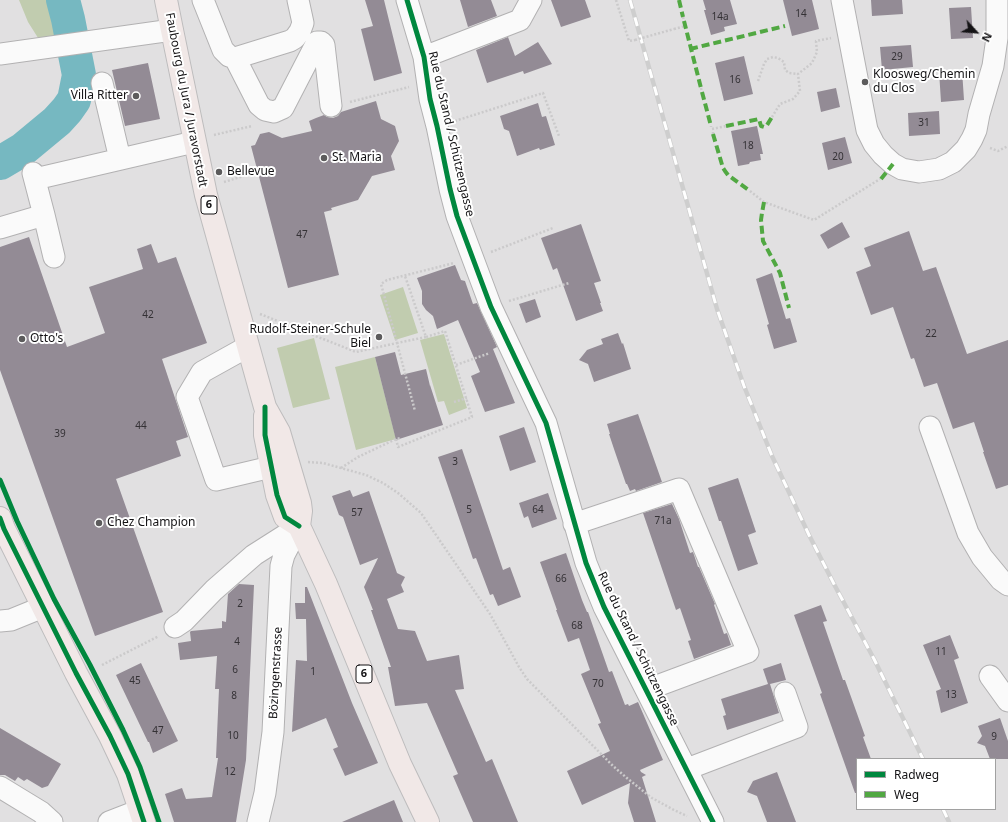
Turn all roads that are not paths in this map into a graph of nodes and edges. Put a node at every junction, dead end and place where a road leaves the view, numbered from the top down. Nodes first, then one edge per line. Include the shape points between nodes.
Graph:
1 (166, 0) edge
2 (203, 0) edge
3 (298, 0) edge
4 (407, 0) edge
5 (531, 0) edge
6 (842, 0) edge
7 (996, 0) edge
8 (172, 30) junction
9 (0, 54) edge
10 (235, 58) junction
11 (424, 58) junction
12 (102, 83) dead end
13 (331, 106) dead end
14 (194, 142) junction
15 (120, 159) junction
16 (44, 215) junction
17 (0, 228) edge
18 (54, 257) dead end
19 (247, 347) junction
20 (265, 407) junction
21 (930, 427) dead end
22 (271, 467) junction
23 (0, 518) edge
24 (574, 524) junction
25 (299, 526) junction
26 (1008, 585) edge
27 (43, 607) junction
28 (0, 621) edge
29 (175, 627) road end
30 (990, 676) dead end
31 (646, 690) junction
32 (785, 693) dead end
33 (1008, 701) edge
34 (687, 769) junction
35 (0, 787) edge
36 (142, 816) edge
37 (52, 822) edge
38 (109, 822) edge
39 (258, 822) edge
40 (428, 822) edge
41 (713, 822) edge

1 - 8 main road, Faubourg du Jura / Juravorstadt / 6
2 - 10 street via 223,50
3 - 10 street via 303,23 295,38
4 - 11 street, Rue du Stand / Schützengasse
5 - 11 street via 520,20
6 - 7 street via 868,130 874,144 893,164 902,169 918,172 938,169 953,162 972,139 993,66 997,38
8 - 9 street
8 - 14 main road, Faubourg du Jura / Juravorstadt / 6
10 - 13 street via 259,105 274,112 283,108 317,42 321,42 324,45
11 - 24 street, Rue du Stand / Schützengasse via 430,98 466,261 484,288 546,423
12 - 15 street
14 - 15 street
14 - 19 main road, Faubourg du Jura / Juravorstadt / 6
15 - 16 street via 34,176
16 - 17 street
16 - 18 street
19 - 20 main road, Faubourg du Jura / Juravorstadt / 6
19 - 22 street via 202,372 187,397 216,480
20 - 22 main road, Faubourg du Jura / Juravorstadt / 6 via 265,435
20 - 25 main road, Faubourg du Jura / Juravorstadt / 6 via 278,432 300,503
21 - 26 street via 968,533 982,557
22 - 25 main road, Faubourg du Jura / Juravorstadt / 6 via 285,517
23 - 27 main road
24 - 31 street, Rue du Stand / Schützengasse via 604,607
24 - 31 street via 679,489 748,652
25 - 29 street via 254,555
25 - 39 street, Bözingenstrasse via 281,566 273,732 265,793
25 - 40 main road, 6 via 326,584 400,764
27 - 28 street via 11,620
27 - 36 main road via 128,774
30 - 33 street
31 - 34 street, Rue du Stand / Schützengasse
32 - 34 street via 797,727
34 - 41 street, Rue du Stand / Schützengasse
35 - 37 street via 41,812
36 - 38 street

